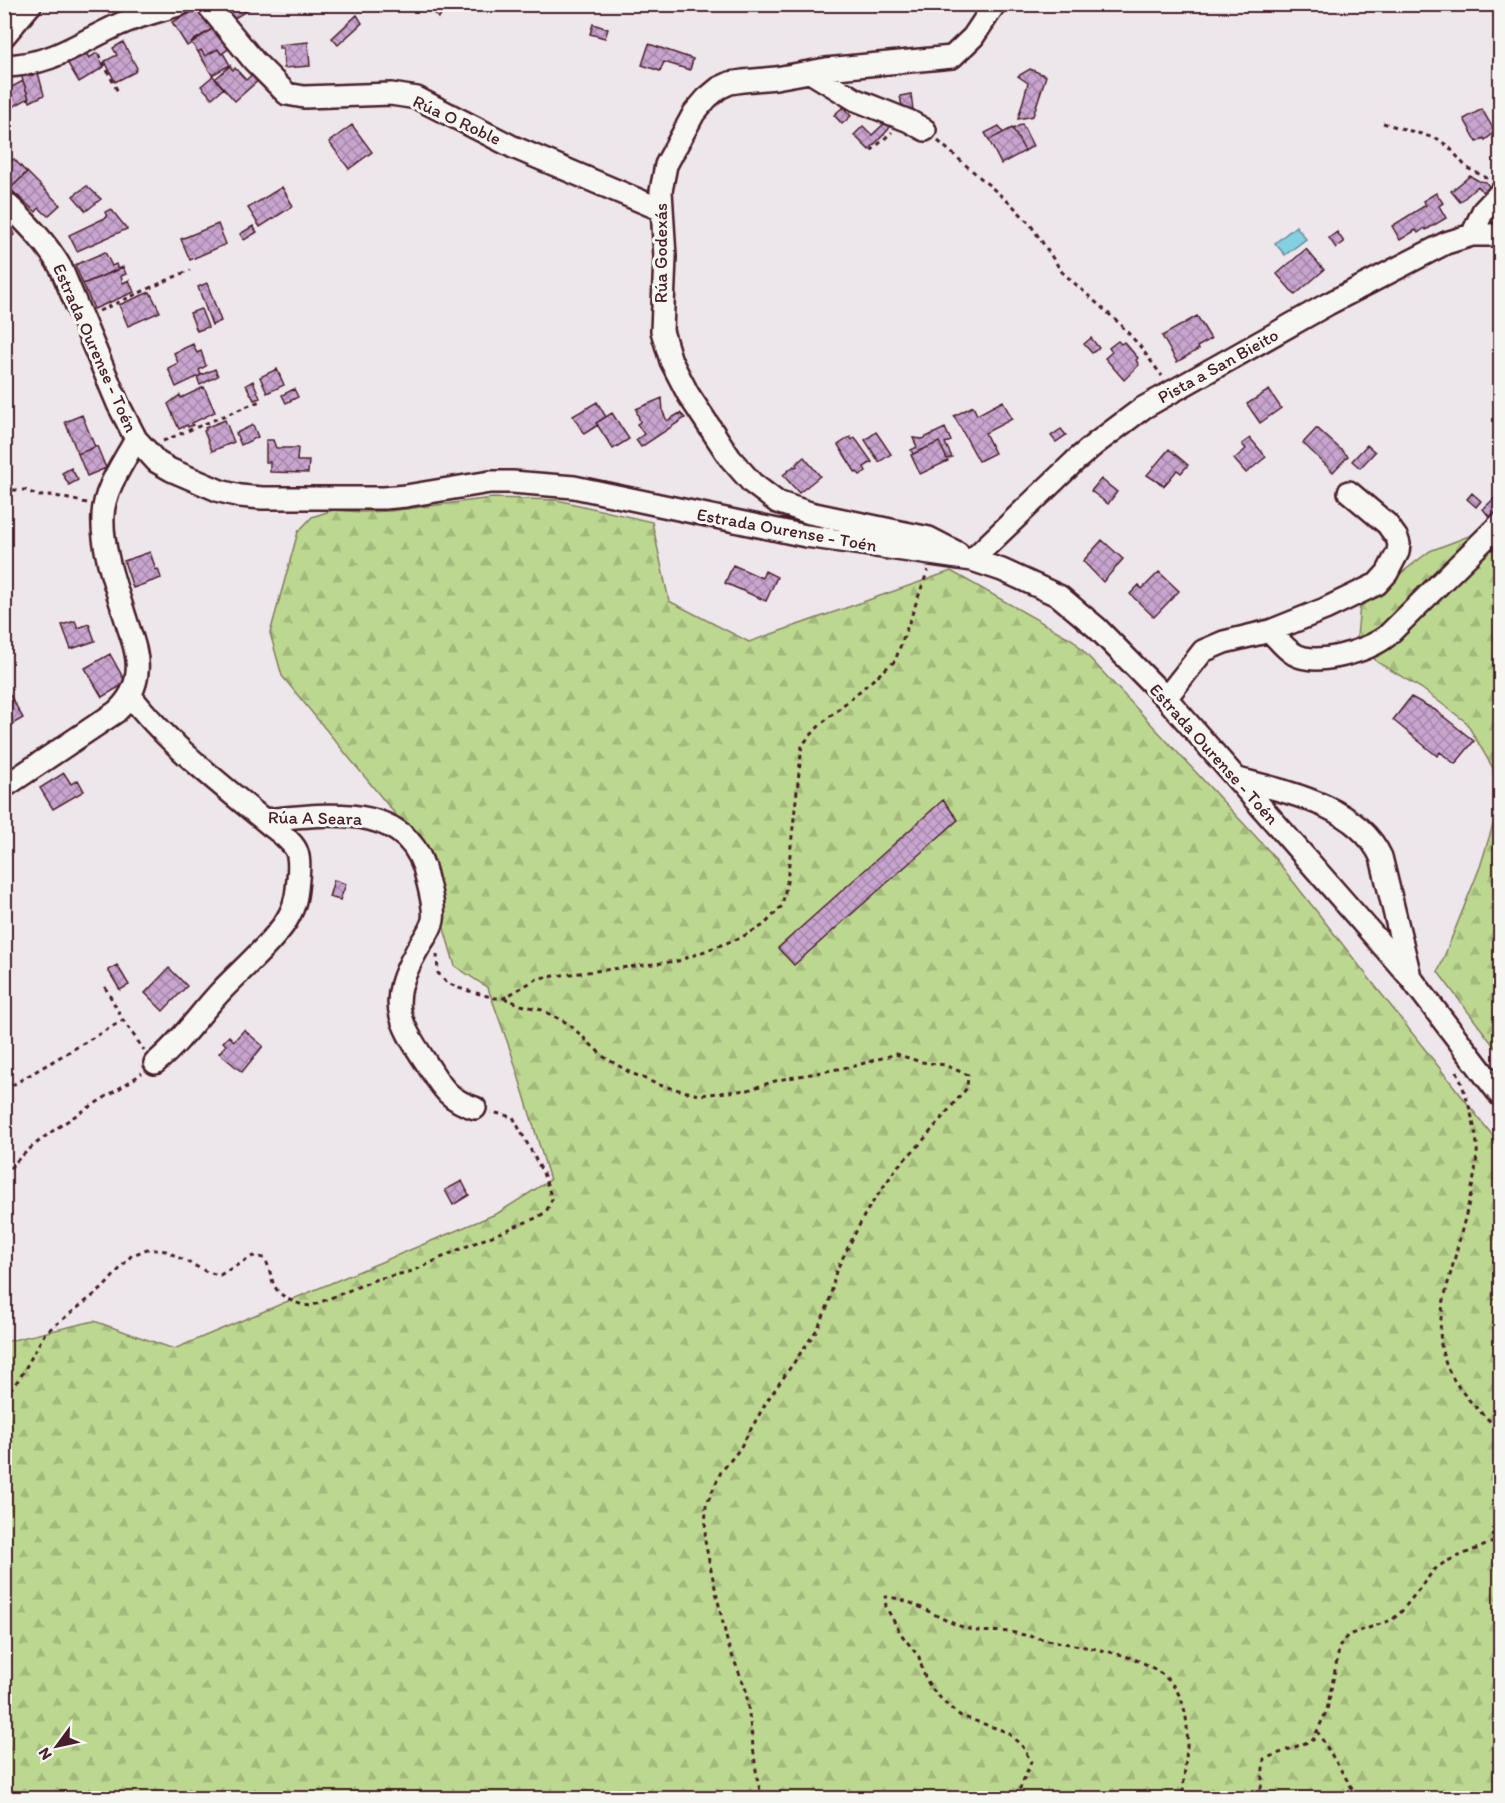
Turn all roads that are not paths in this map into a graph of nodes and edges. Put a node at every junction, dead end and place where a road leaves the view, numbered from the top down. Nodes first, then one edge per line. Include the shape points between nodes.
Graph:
1 (31, 4) edge
2 (181, 4) edge
3 (207, 4) edge
4 (995, 4) edge
5 (4, 36) edge
6 (4, 66) edge
7 (810, 72) junction
8 (925, 130) road end
9 (1498, 188) edge
10 (4, 201) edge
11 (662, 210) junction
12 (1472, 235) junction
13 (1500, 235) edge
14 (141, 445) junction
15 (1349, 492) dead end
16 (1500, 524) edge
17 (969, 559) junction
18 (1270, 631) junction
19 (131, 696) junction
20 (1166, 698) junction
21 (1238, 779) junction
22 (4, 787) edge
23 (264, 820) junction
24 (1410, 976) junction
25 (155, 1063) road end
26 (1500, 1095) edge
27 (475, 1108) road end

1 - 5 street
2 - 6 street via 126,21 53,57
3 - 11 street, Rúa O Roble via 254,61 288,94 391,94 417,98 513,147
4 - 7 street, Rúa Godexás via 973,37 952,57
7 - 8 street via 856,100
7 - 11 street, Rúa Godexás via 730,83 707,98 694,113 666,165
9 - 12 street
10 - 14 street, Estrada Ourense - Toén via 32,227 65,275 118,404
11 - 17 street, Rúa Godexás via 665,257 661,315 666,346 688,394 730,458 752,483 777,501 810,513 929,538
12 - 13 street, Pista a San Bieito
12 - 17 street, Pista a San Bieito via 1446,243 1389,272 1143,408 1095,444
14 - 17 street, Estrada Ourense - Toén via 171,470 240,496 384,498 490,482 551,484 806,536
14 - 19 street via 109,492 103,524 110,564 135,648 137,678
15 - 18 street via 1393,531 1399,544 1395,560 1377,584
16 - 18 street via 1387,636 1365,649 1336,656 1302,657
17 - 20 street, Estrada Ourense - Toén via 1059,596 1097,628
18 - 20 street via 1203,651
19 - 22 street via 103,722
19 - 23 street, Rúa A Seara via 162,730
20 - 21 street, Estrada Ourense - Toén
21 - 24 street, Estrada Ourense - Toén
21 - 24 street via 1311,801 1336,812 1366,833 1381,857
23 - 25 street via 297,851 298,883 291,914
23 - 27 street, Rúa A Seara via 359,816 390,827 416,848 426,874 433,919 401,983 398,1008 411,1041 446,1092 454,1100
24 - 26 street, Estrada Ourense - Toén

